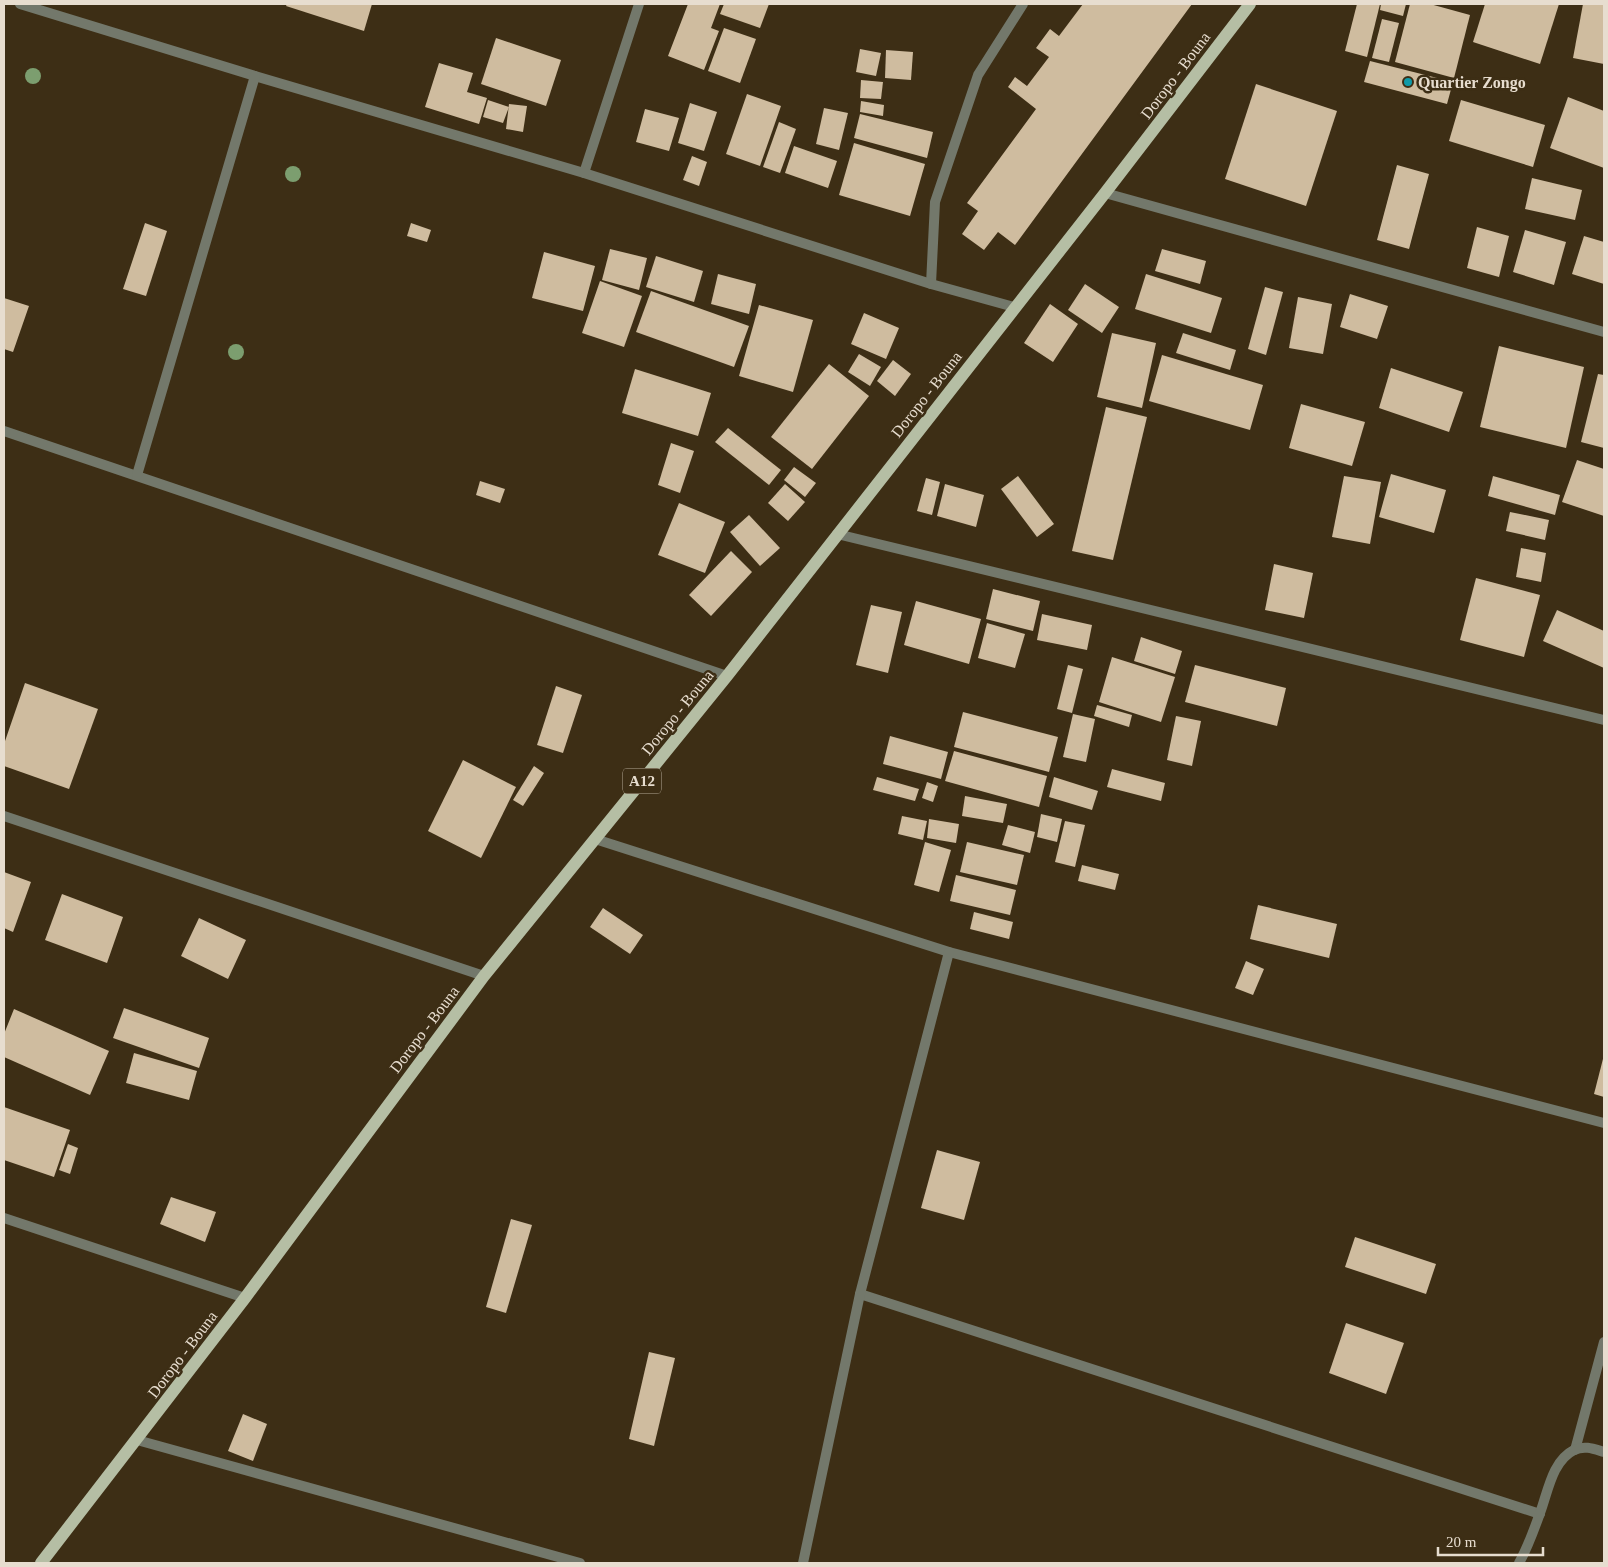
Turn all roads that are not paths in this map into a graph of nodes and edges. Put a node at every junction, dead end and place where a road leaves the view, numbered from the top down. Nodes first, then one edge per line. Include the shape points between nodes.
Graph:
1 (638, 4) edge
2 (1023, 4) edge
3 (1250, 4) edge
4 (26, 5) edge
5 (254, 76) junction
6 (584, 173) junction
7 (1105, 193) junction
8 (931, 284) junction
9 (1014, 307) junction
10 (1604, 332) edge
11 (4, 431) edge
12 (137, 475) junction
13 (837, 534) junction
14 (727, 676) junction
15 (1604, 720) edge
16 (4, 816) edge
17 (596, 839) junction
18 (949, 952) junction
19 (484, 976) junction
20 (1604, 1124) edge
21 (4, 1218) edge
22 (860, 1294) junction
23 (245, 1298) junction
24 (1604, 1342) edge
25 (137, 1440) junction
26 (1575, 1450) junction
27 (1604, 1452) edge
28 (1540, 1514) junction
29 (41, 1563) edge
30 (580, 1563) edge
31 (803, 1563) edge
32 (1519, 1563) edge

1 - 6 street
2 - 8 street via 978,75 935,202
3 - 7 main road, Doropo - Bouna / A12
4 - 5 street
5 - 6 street
5 - 12 street
6 - 8 street
7 - 9 main road, Doropo - Bouna / A12
7 - 10 street
8 - 9 street
9 - 13 main road, Doropo - Bouna / A12
11 - 12 street
12 - 14 street
13 - 14 main road, Doropo - Bouna / A12
13 - 15 street
14 - 17 main road, Doropo - Bouna / A12
16 - 19 street
17 - 18 street
17 - 19 main road, Doropo - Bouna / A12
18 - 20 street
18 - 22 street
19 - 23 main road, Doropo - Bouna / A12
21 - 23 street
22 - 28 street
22 - 31 street
23 - 25 main road, Doropo - Bouna / A12
24 - 26 street
25 - 29 main road, Doropo - Bouna / A12
25 - 30 street
26 - 27 street via 1588,1447
26 - 28 street via 1561,1460
28 - 32 street

